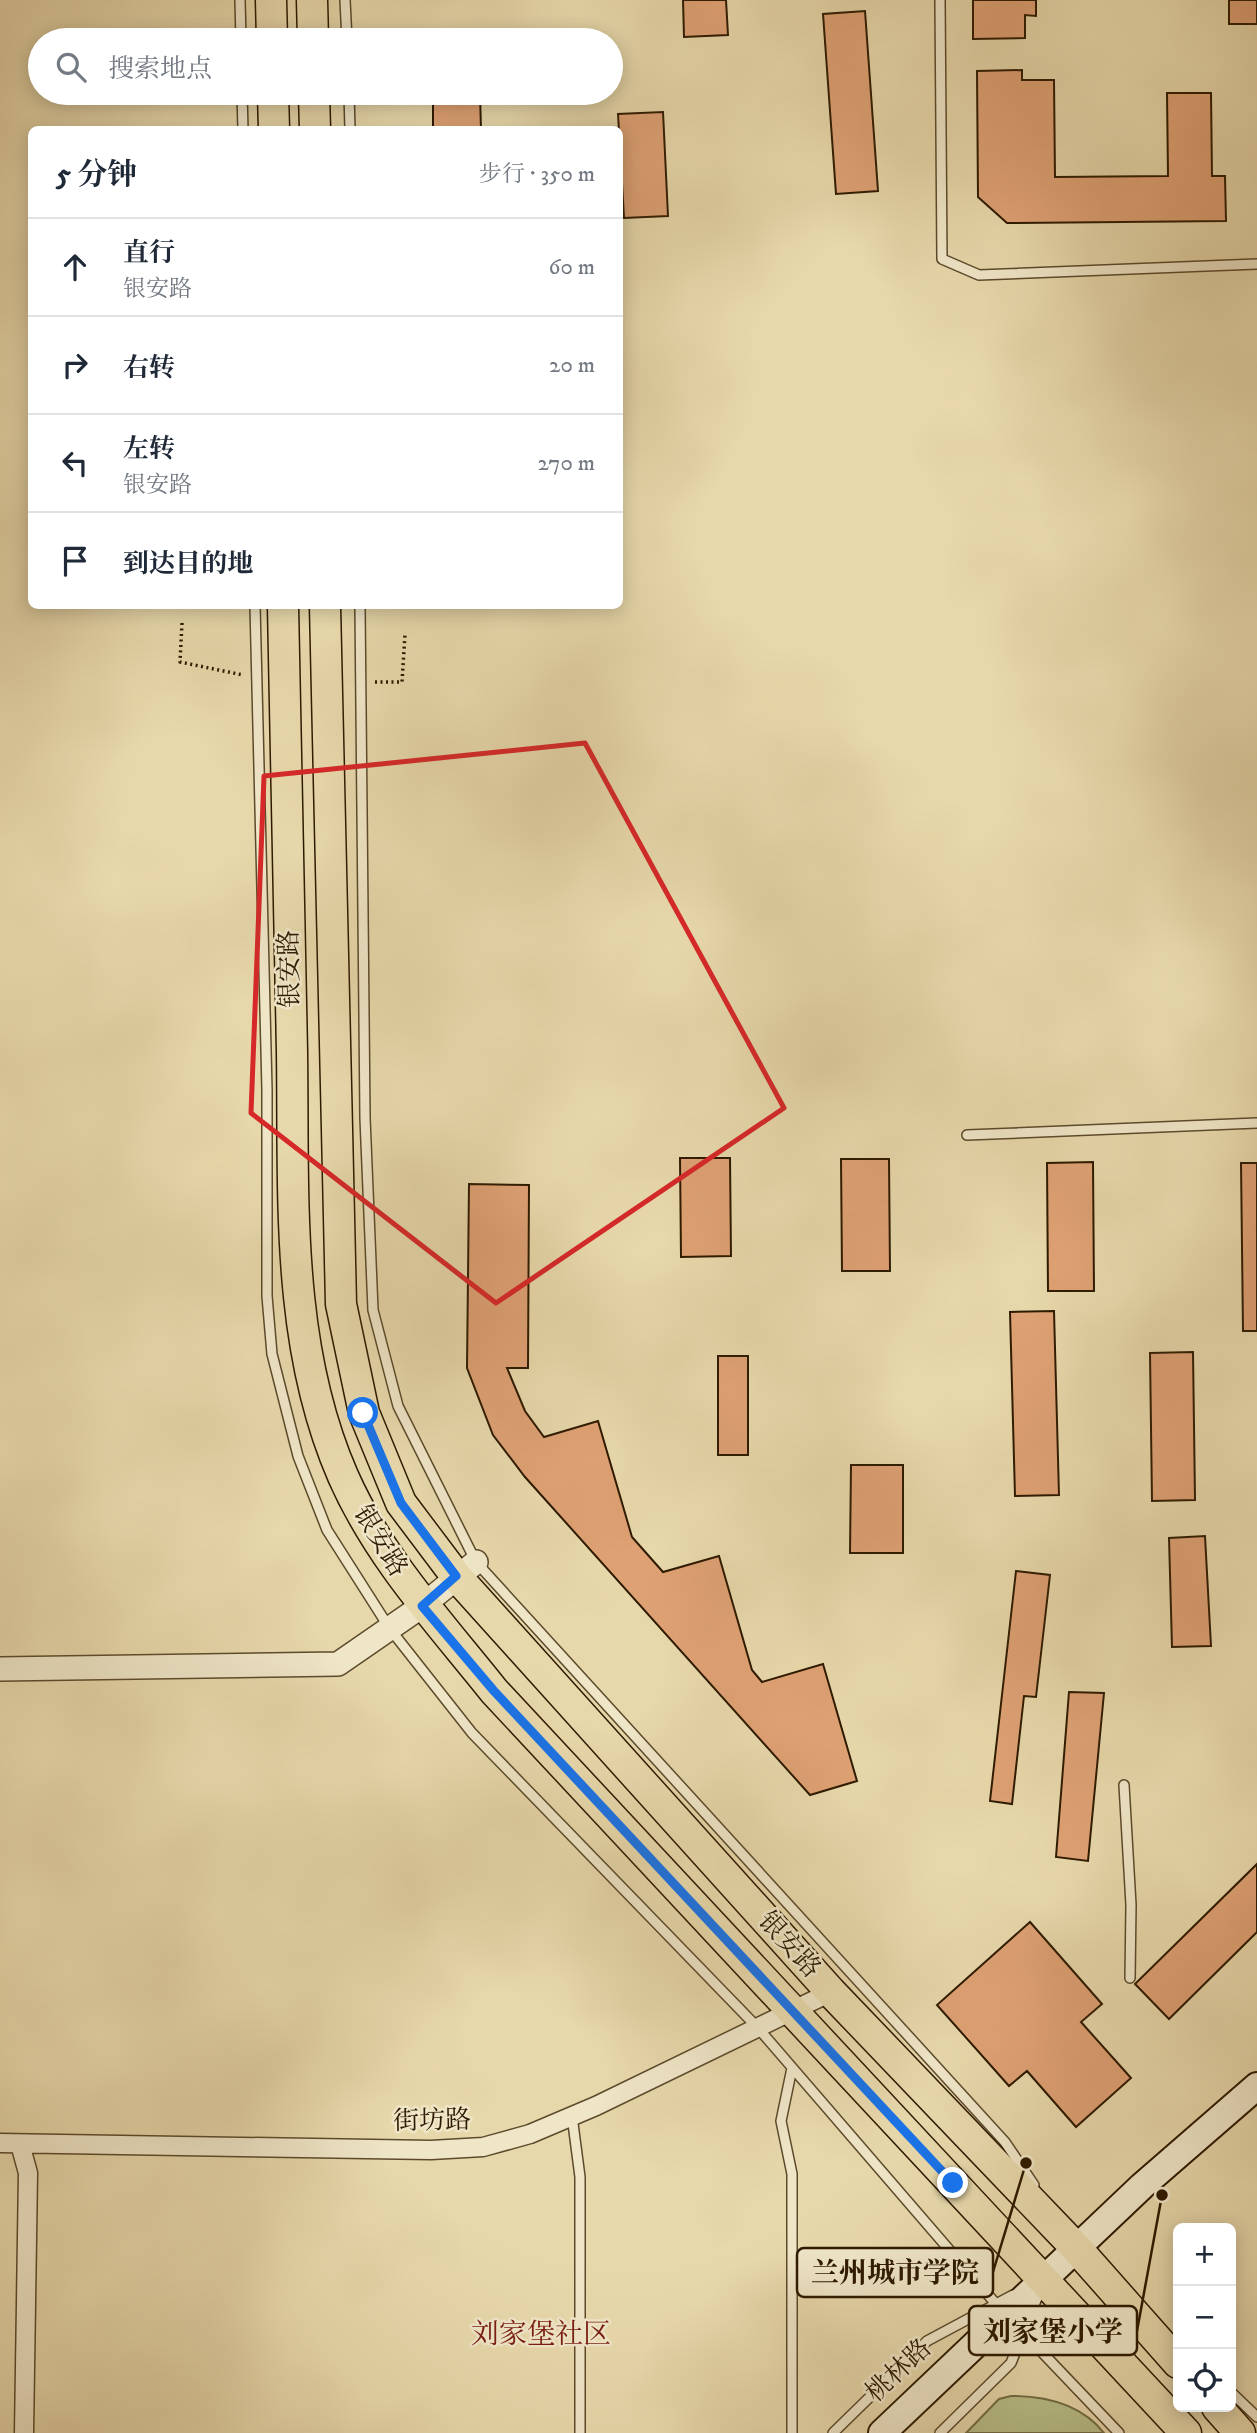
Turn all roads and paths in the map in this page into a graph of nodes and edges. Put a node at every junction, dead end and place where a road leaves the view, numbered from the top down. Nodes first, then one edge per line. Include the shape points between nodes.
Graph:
1 (240, 0) edge
2 (271, 0) edge
3 (312, 0) edge
4 (345, 0) edge
5 (940, 0) edge
6 (241, 28) edge
7 (272, 28) edge
8 (313, 28) edge
9 (346, 28) edge
10 (242, 105) edge
11 (273, 105) edge
12 (314, 105) edge
13 (349, 105) edge
14 (243, 126) edge
15 (274, 126) edge
16 (315, 126) edge
17 (350, 126) edge
18 (1257, 264) edge
19 (255, 609) edge
20 (283, 609) edge
21 (325, 609) edge
22 (360, 609) edge
23 (182, 623) dead end
24 (405, 634) dead end
25 (257, 678) junction
26 (361, 682) junction
27 (1257, 1123) edge
28 (967, 1135) dead end
29 (466, 1569) junction
30 (422, 1606) junction
31 (390, 1629) junction
32 (0, 1669) edge
33 (1124, 1785) dead end
34 (1130, 1978) dead end
35 (831, 1992) junction
36 (793, 2011) junction
37 (758, 2028) junction
38 (792, 2068) junction
39 (1257, 2086) edge
40 (572, 2116) junction
41 (0, 2143) edge
42 (20, 2144) junction
43 (1078, 2250) junction
44 (1045, 2278) junction
45 (1008, 2317) junction
46 (1168, 2334) dead end
47 (1173, 2358) edge
48 (1236, 2397) edge
49 (1221, 2412) edge
50 (1257, 2417) edge
51 (24, 2433) edge
52 (580, 2433) edge
53 (792, 2433) edge
54 (833, 2433) edge
55 (882, 2433) edge
56 (940, 2433) edge
57 (1119, 2433) edge
58 (1186, 2433) edge
59 (1240, 2433) edge

1 - 6 lane
2 - 7 main road
3 - 8 main road
4 - 9 lane
5 - 18 lane via 942,259 979,275
10 - 14 lane
11 - 15 main road
12 - 16 main road
13 - 17 lane
19 - 25 lane
20 - 30 main road, 银安路 via 295,1222 302,1327 319,1409 343,1477
21 - 29 main road, 银安路 via 341,1304 363,1413 401,1503
22 - 26 lane
23 - 25 path via 180,662
24 - 26 path via 402,682
25 - 31 lane via 267,1296 272,1354 298,1456 327,1530
26 - 29 lane via 365,1118 373,1310 398,1406
27 - 28 lane
29 - 30 street
29 - 35 main road, 银安路
29 - 43 lane via 1005,2142
30 - 31 street
30 - 36 main road, 银安路 via 494,1691
31 - 32 street via 338,1664
31 - 37 lane via 472,1733
33 - 34 lane
35 - 36 street, 街坊路
35 - 43 main road, 银安路
36 - 37 street, 街坊路
36 - 44 main road, 银安路
37 - 38 lane
37 - 40 street, 街坊路
38 - 45 lane
38 - 53 lane via 781,2121 792,2174
39 - 43 main road, 桃林路 via 1142,2186
40 - 42 street, 街坊路 via 483,2147 431,2150
40 - 52 lane via 580,2177
41 - 42 street, 街坊路
42 - 51 street via 28,2173
43 - 44 main road, 桃林路
43 - 46 lane
43 - 47 main road, 银安路
44 - 45 main road, 桃林路
44 - 58 main road, 银安路
45 - 54 lane, 桃林路 via 927,2341
45 - 55 main road, 桃林路
45 - 56 lane, 桃林路 via 1011,2363
45 - 57 lane
48 - 50 lane
49 - 59 main road

